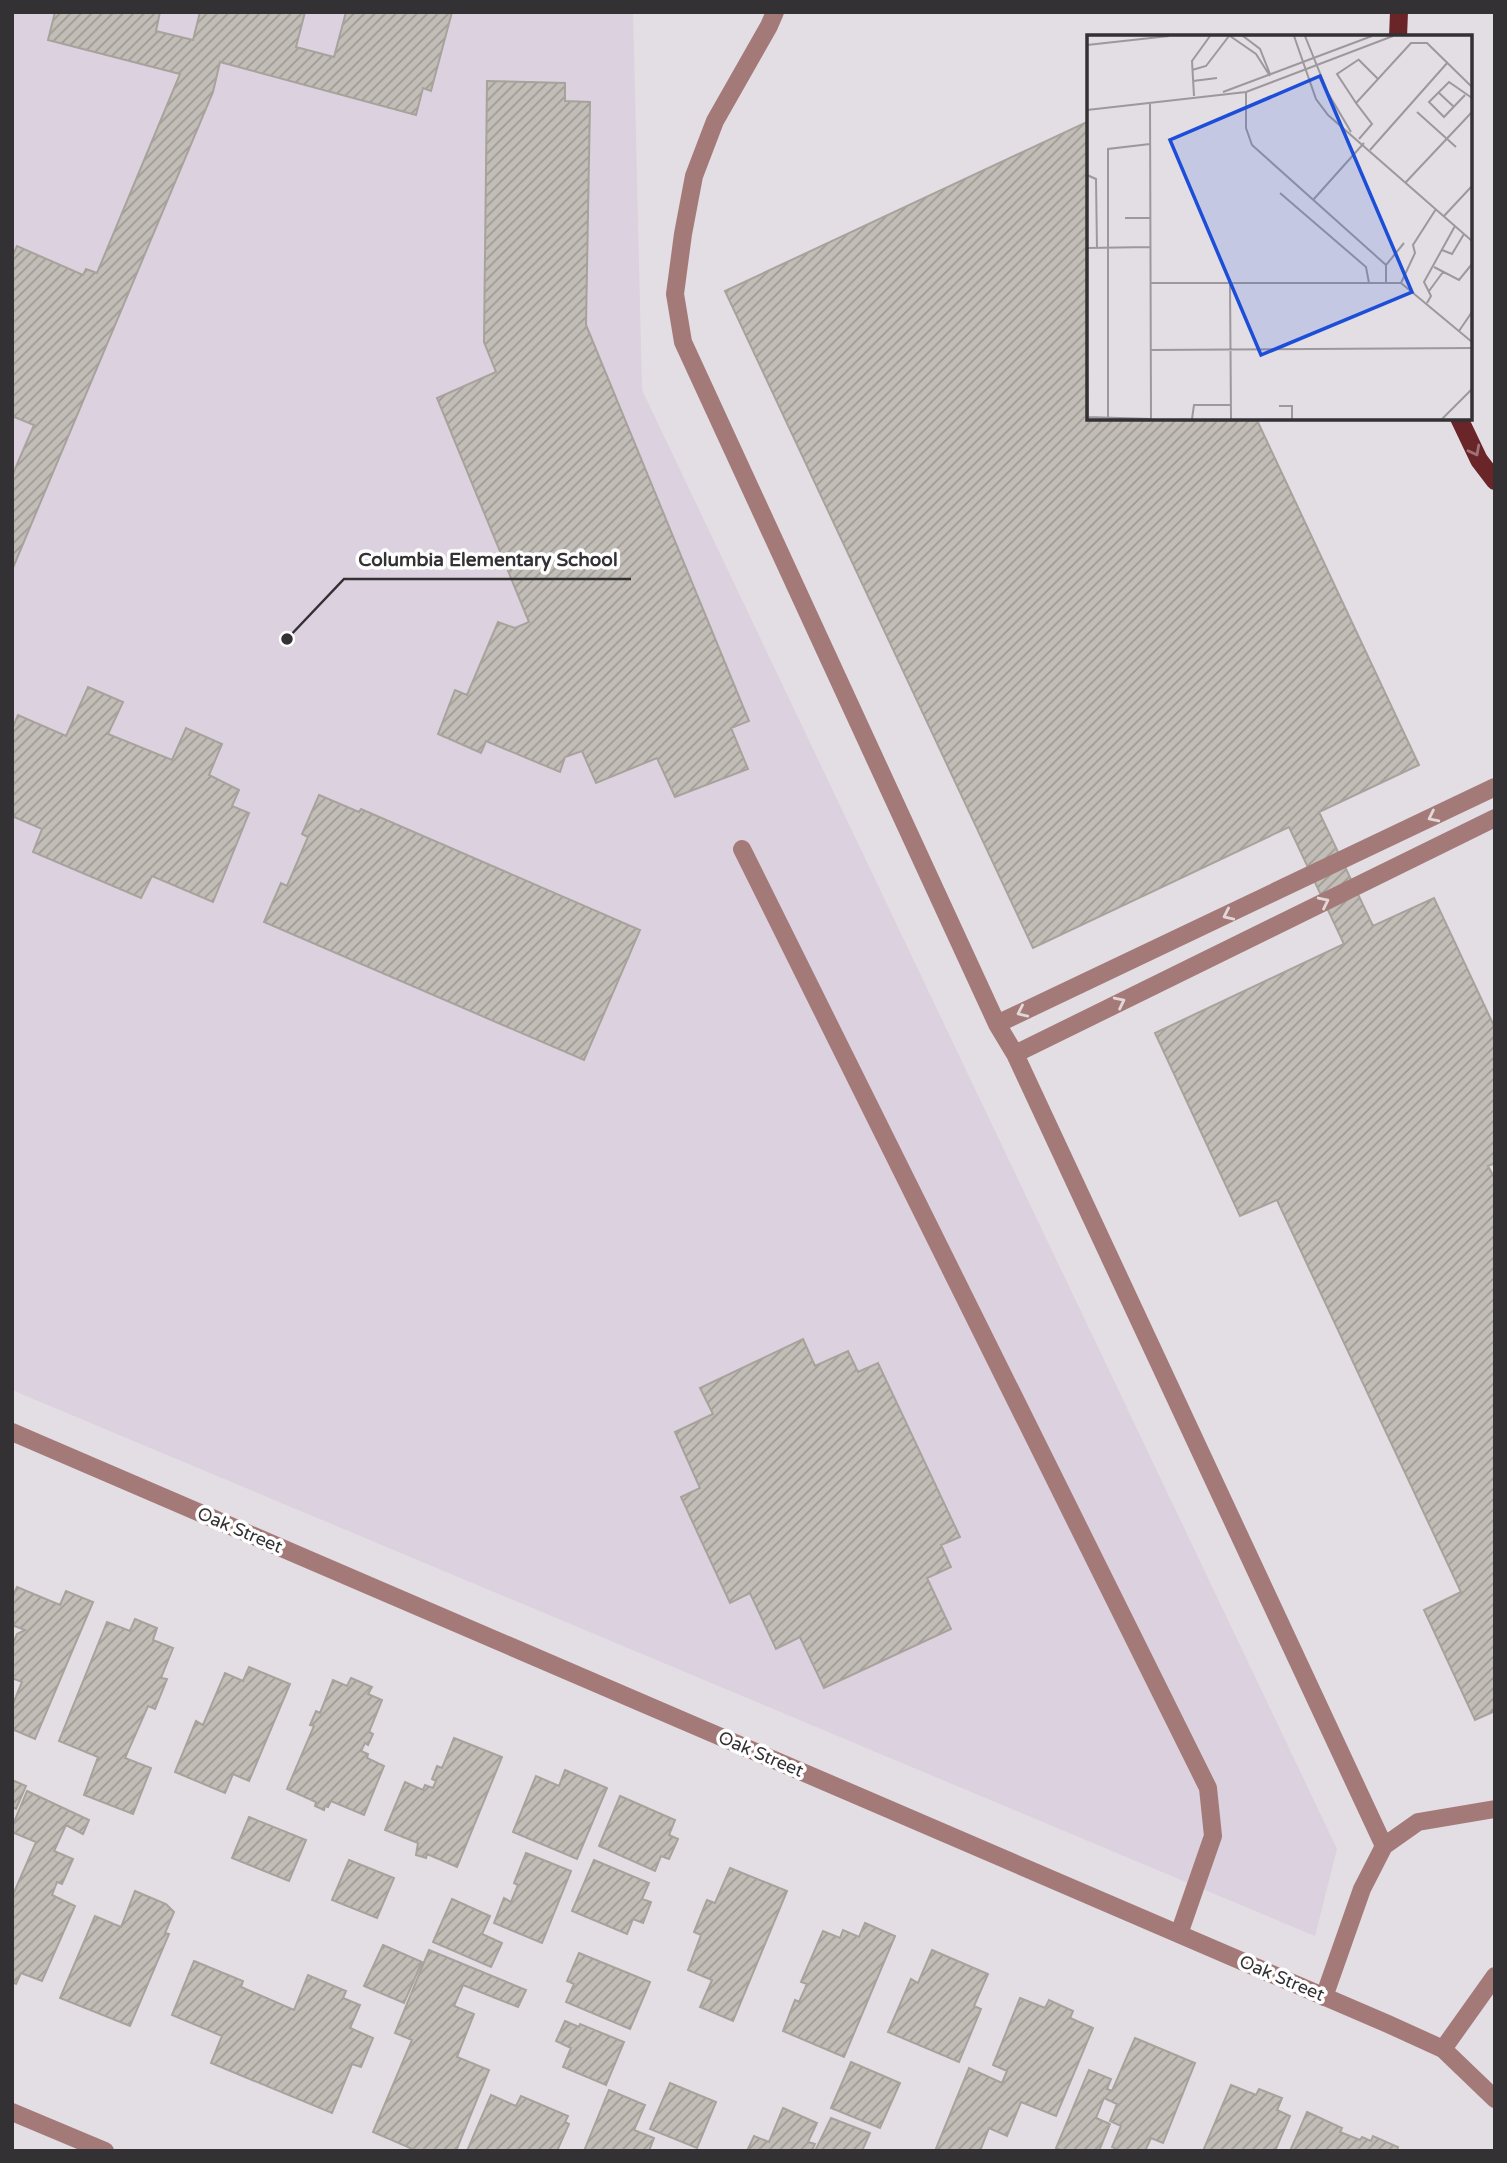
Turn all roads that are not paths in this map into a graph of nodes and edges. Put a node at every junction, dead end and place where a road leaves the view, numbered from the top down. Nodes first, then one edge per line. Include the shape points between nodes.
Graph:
1 (775, 12) edge
2 (1399, 12) edge
3 (1398, 35) edge
4 (1459, 420) edge
5 (1495, 481) edge
6 (1495, 787) edge
7 (1495, 818) edge
8 (742, 849) dead end
9 (997, 1024) junction
10 (1015, 1054) junction
11 (12, 1432) edge
12 (1495, 1809) edge
13 (1384, 1846) junction
14 (1179, 1934) junction
15 (1495, 1976) edge
16 (1324, 1997) junction
17 (1443, 2049) junction
18 (1495, 2099) edge
19 (12, 2112) edge
20 (105, 2151) edge

1 - 9 street via 715,121 694,176 675,294 682,342
2 - 3 main road
4 -> 5 main road
6 -> 9 street
10 -> 7 street
8 - 14 street via 1208,1788 1213,1836
9 - 10 street
10 - 13 street
11 - 14 street, Oak Street
12 - 13 street via 1418,1822
13 - 16 street via 1362,1889
14 - 16 street, Oak Street
15 - 17 street
16 - 17 street, Oak Street
17 - 18 street, Oak Street
19 - 20 street

